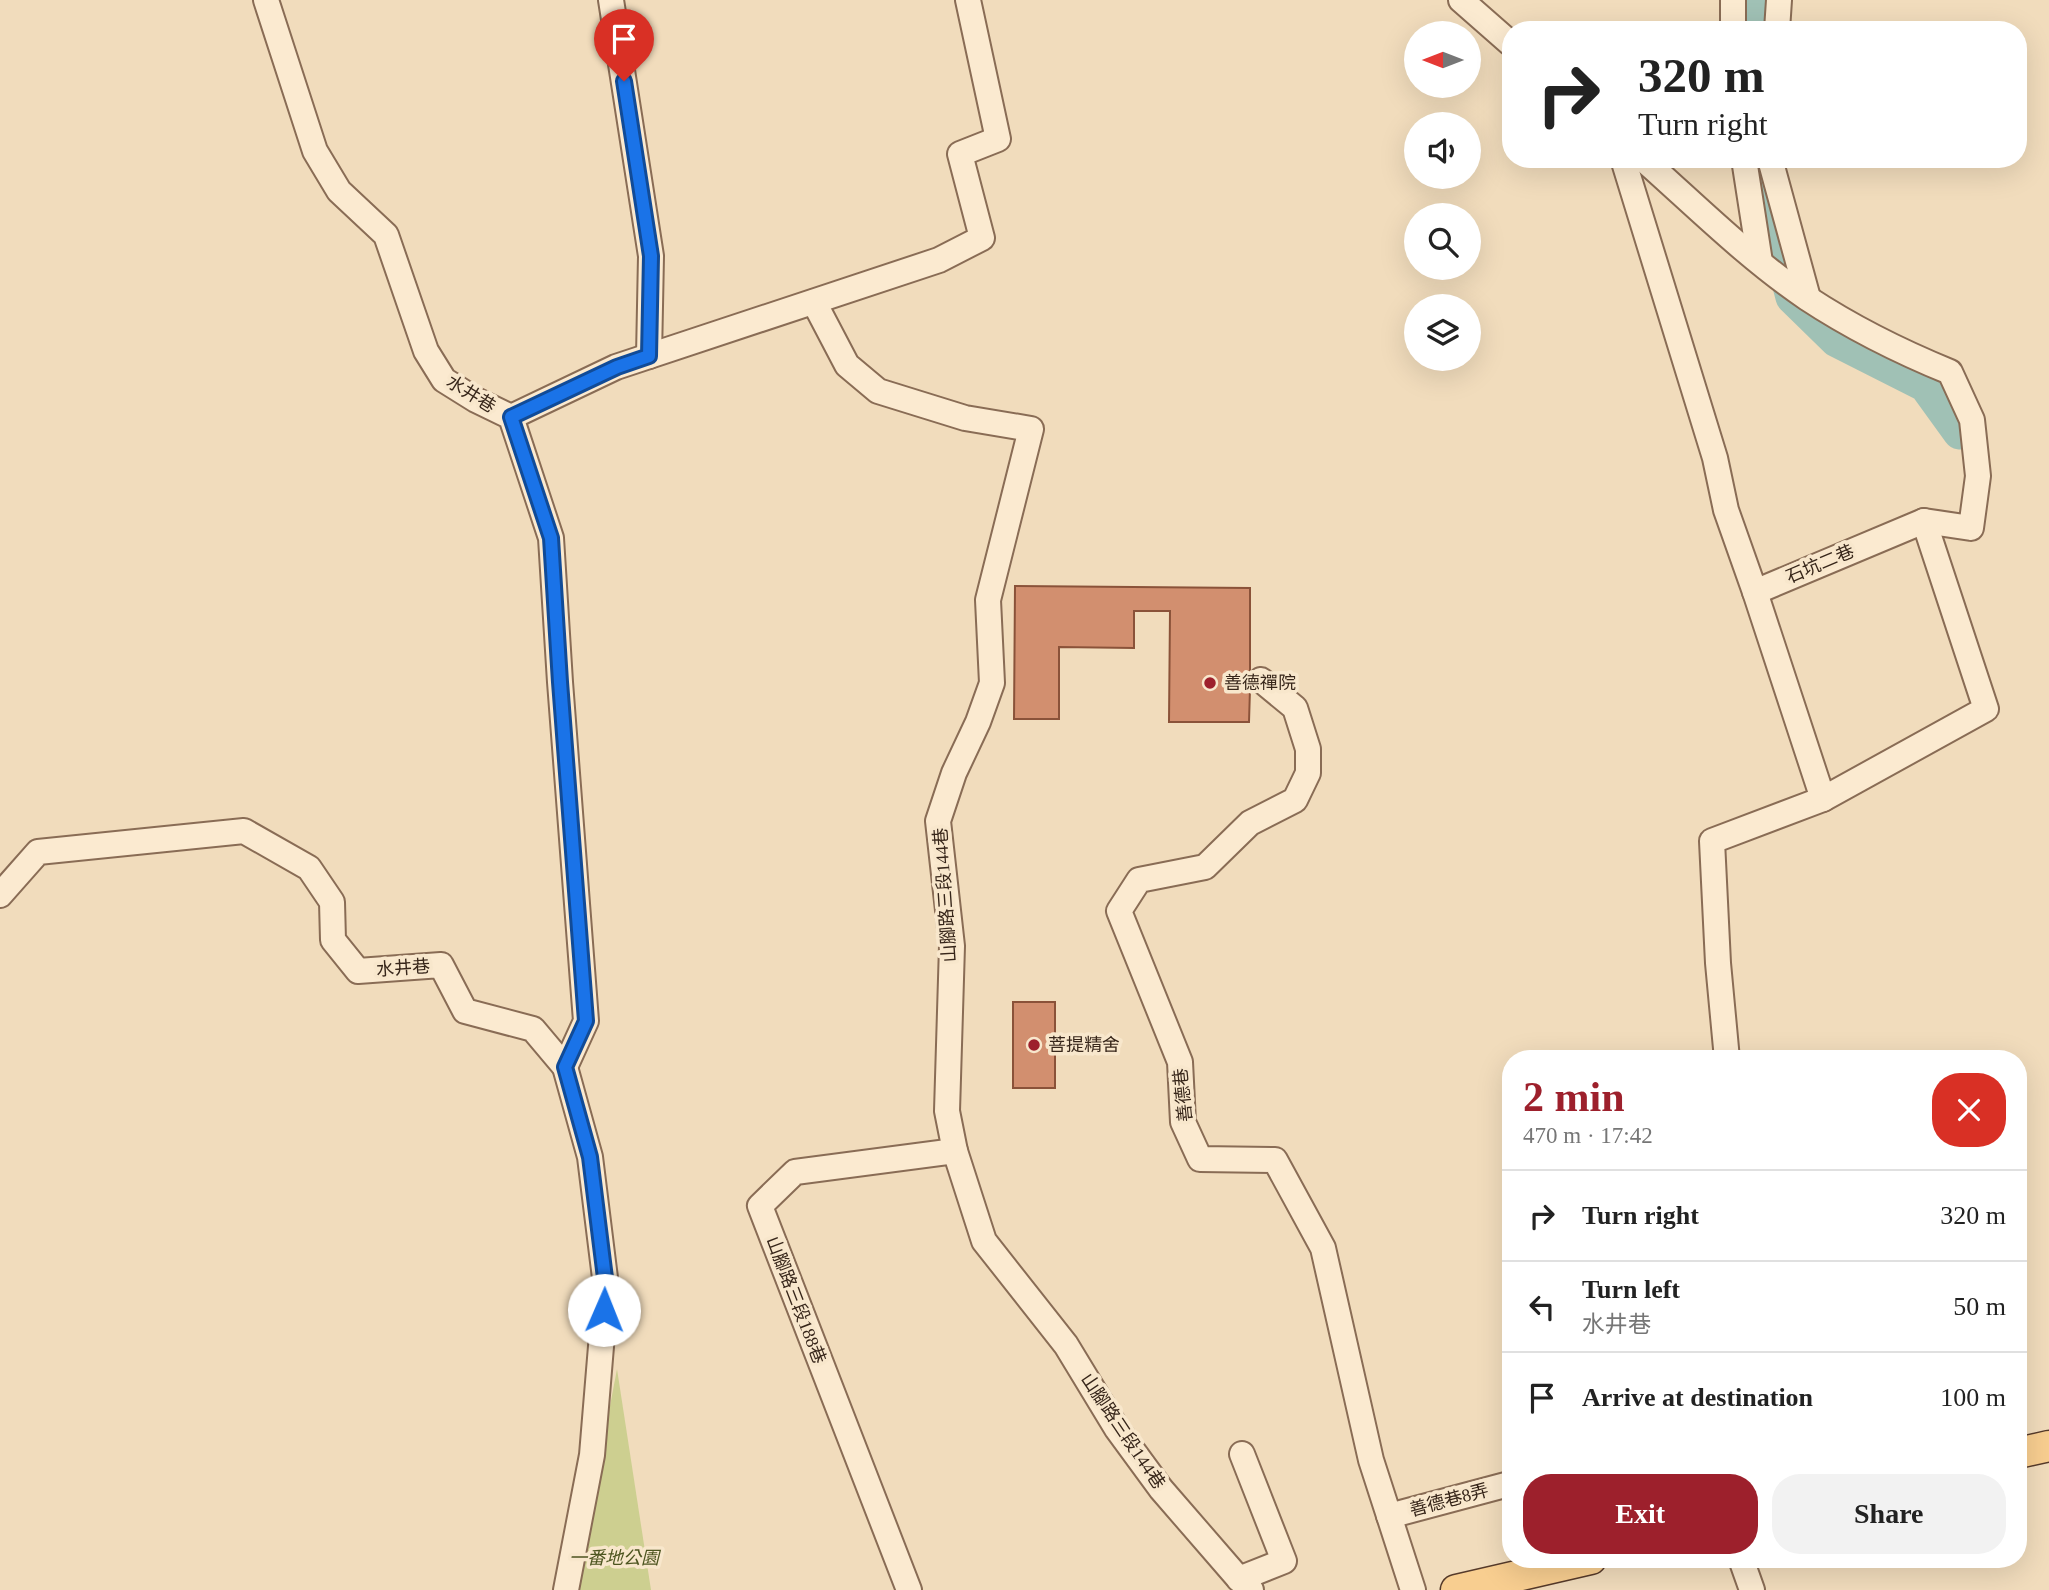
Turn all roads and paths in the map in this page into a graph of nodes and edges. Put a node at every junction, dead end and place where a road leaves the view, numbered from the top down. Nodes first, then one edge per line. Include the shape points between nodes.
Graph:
1 (266, 0) edge
2 (611, 0) edge
3 (968, 0) edge
4 (1461, 0) edge
5 (1732, 0) edge
6 (1779, 0) edge
7 (1733, 21) edge
8 (1778, 21) edge
9 (1502, 36) edge
10 (1626, 168) edge
11 (1653, 168) edge
12 (1745, 168) edge
13 (1772, 168) edge
14 (1760, 262) junction
15 (1808, 298) junction
16 (814, 302) junction
17 (649, 356) junction
18 (511, 417) junction
19 (1924, 521) junction
20 (1755, 592) junction
21 (1261, 680) dead end
22 (1823, 799) junction
23 (0, 895) edge
24 (1726, 1050) edge
25 (565, 1067) junction
26 (955, 1152) junction
27 (2049, 1446) edge
28 (2027, 1451) edge
29 (1242, 1454) dead end
30 (1502, 1485) edge
31 (1389, 1516) junction
32 (1547, 1568) edge
33 (1744, 1568) edge
34 (1245, 1585) edge
35 (566, 1590) edge
36 (909, 1590) edge
37 (1413, 1590) edge
38 (1456, 1590) edge
39 (1752, 1590) edge

1 - 18 street, 水井巷 via 314,151 339,191 386,235 426,351 444,380
2 - 17 street via 651,256
3 - 16 street via 998,139 960,154 982,238 939,261
4 - 9 street
5 - 7 street
6 - 8 street
10 - 20 street via 1715,458 1726,510
11 - 14 street
12 - 14 street
13 - 15 street
14 - 15 street
15 - 19 street via 1909,356 1950,372 1972,420 1978,477 1972,528
16 - 17 street
16 - 26 street, 山腳路三段144巷 via 847,365 878,391 965,418 1031,429 988,600 992,682 939,821 952,946 947,1111
17 - 18 street
18 - 25 street, 水井巷 via 551,538 586,1021
19 - 20 street, 石坑二巷
19 - 22 street via 1986,709
20 - 22 street
21 - 31 street, 善德巷 via 1295,708 1308,749 1308,773 1295,800 1250,823 1205,867 1139,880 1119,911 1180,1062 1183,1122 1200,1159 1275,1160 1323,1248 1360,1418
22 - 24 street via 1712,841
23 - 25 street, 水井巷 via 38,852 244,831 309,868 332,902 333,940 358,971 441,965 465,1011 533,1029
25 - 35 street, 水井巷 via 590,1157 606,1286 592,1455
26 - 34 street, 山腳路三段144巷 via 984,1241 1066,1345 1117,1429 1161,1489
26 - 36 street, 山腳路三段188巷 via 795,1172 760,1206
27 - 28 main road
29 - 34 street via 1284,1561
30 - 31 street, 善德巷8弄
31 - 37 street, 善德巷
32 - 38 main road
33 - 39 street

